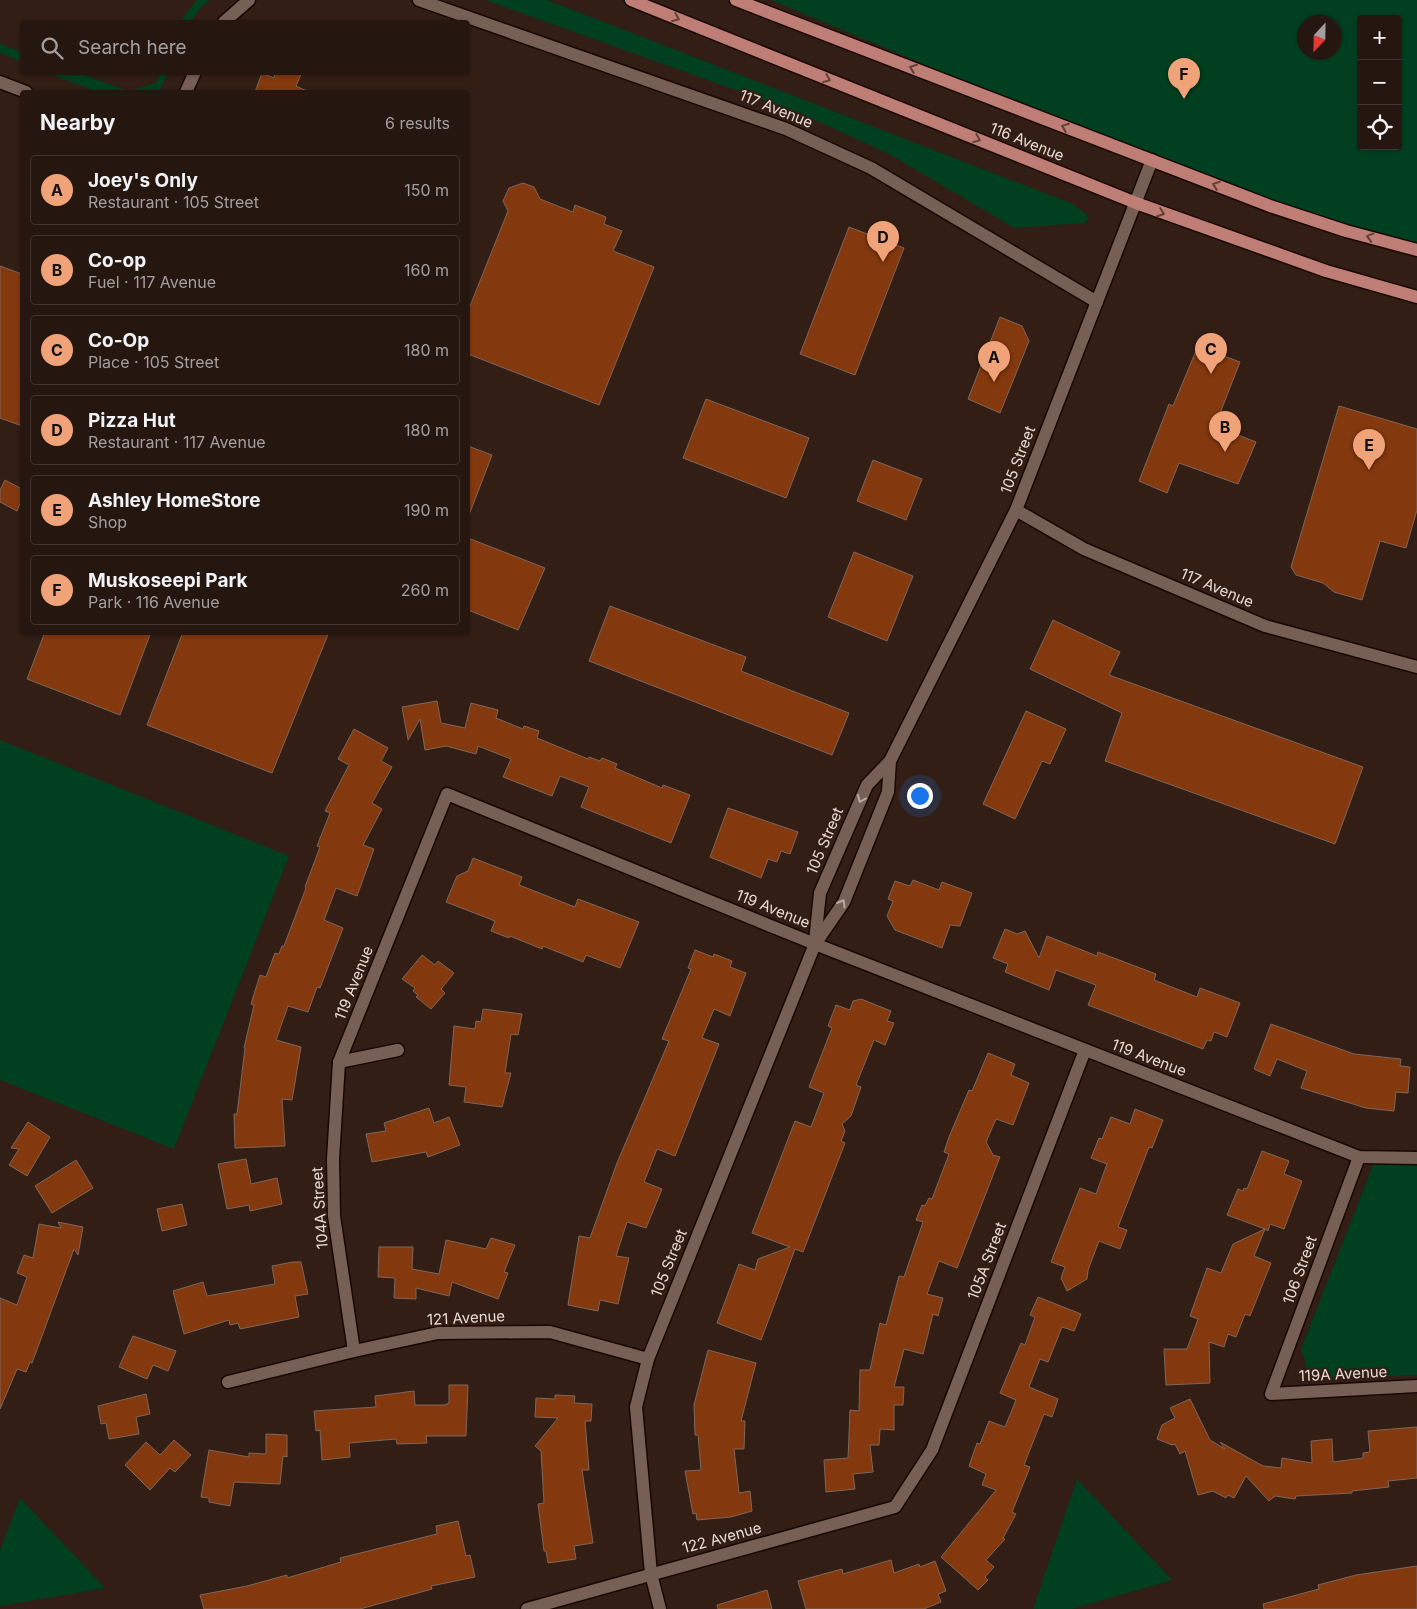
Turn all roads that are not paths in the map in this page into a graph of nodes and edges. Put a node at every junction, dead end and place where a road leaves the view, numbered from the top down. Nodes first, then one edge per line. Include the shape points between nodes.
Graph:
1 (249, 0) edge
2 (420, 0) edge
3 (630, 0) edge
4 (736, 0) edge
5 (226, 20) edge
6 (194, 75) edge
7 (0, 82) edge
8 (21, 90) edge
9 (187, 90) edge
10 (1152, 160) junction
11 (1136, 203) junction
12 (1417, 250) edge
13 (1417, 297) edge
14 (1097, 302) junction
15 (1016, 510) junction
16 (1417, 667) edge
17 (890, 761) junction
18 (814, 944) junction
19 (398, 1050) dead end
20 (1085, 1050) junction
21 (339, 1062) junction
22 (1359, 1157) junction
23 (1417, 1158) edge
24 (354, 1350) junction
25 (648, 1359) junction
26 (228, 1382) dead end
27 (1417, 1386) edge
28 (1271, 1394) joint
29 (912, 1481) joint
30 (651, 1574) junction
31 (527, 1609) edge
32 (660, 1609) edge

1 - 5 street
2 - 14 street, 117 Avenue via 786,129 871,168
3 -> 11 main road, 116 Avenue
10 -> 4 main road, 116 Avenue
6 - 9 street
7 - 8 street
10 - 11 street, 105 Street
12 -> 10 main road, 116 Avenue via 1346,231
11 -> 13 main road, 116 Avenue via 1308,265
11 - 14 street, 105 Street
14 - 15 street, 105 Street
15 - 16 street, 117 Avenue via 1084,549 1265,626
15 - 17 street, 105 Street
18 -> 17 street, 105 Street via 844,902 888,792
17 -> 18 street, 105 Street via 867,785 820,893
18 - 20 street, 119 Avenue
18 - 21 street, 119 Avenue via 447,794
18 - 25 street, 105 Street
19 - 21 street
20 - 22 street, 119 Avenue
20 - 29 street, 105A Street via 932,1450
21 - 24 street, 104A Street via 333,1159 334,1216
22 - 23 street, 119 Avenue
22 - 28 street, 106 Street
24 - 25 street, 121 Avenue via 438,1333 550,1332
24 - 26 street, 121 Avenue
25 - 30 street, 105 Street via 636,1407
27 - 28 street, 119A Avenue
29 - 30 street, 122 Avenue via 895,1508
30 - 31 street, 122 Avenue
30 - 32 street, 105 Street

